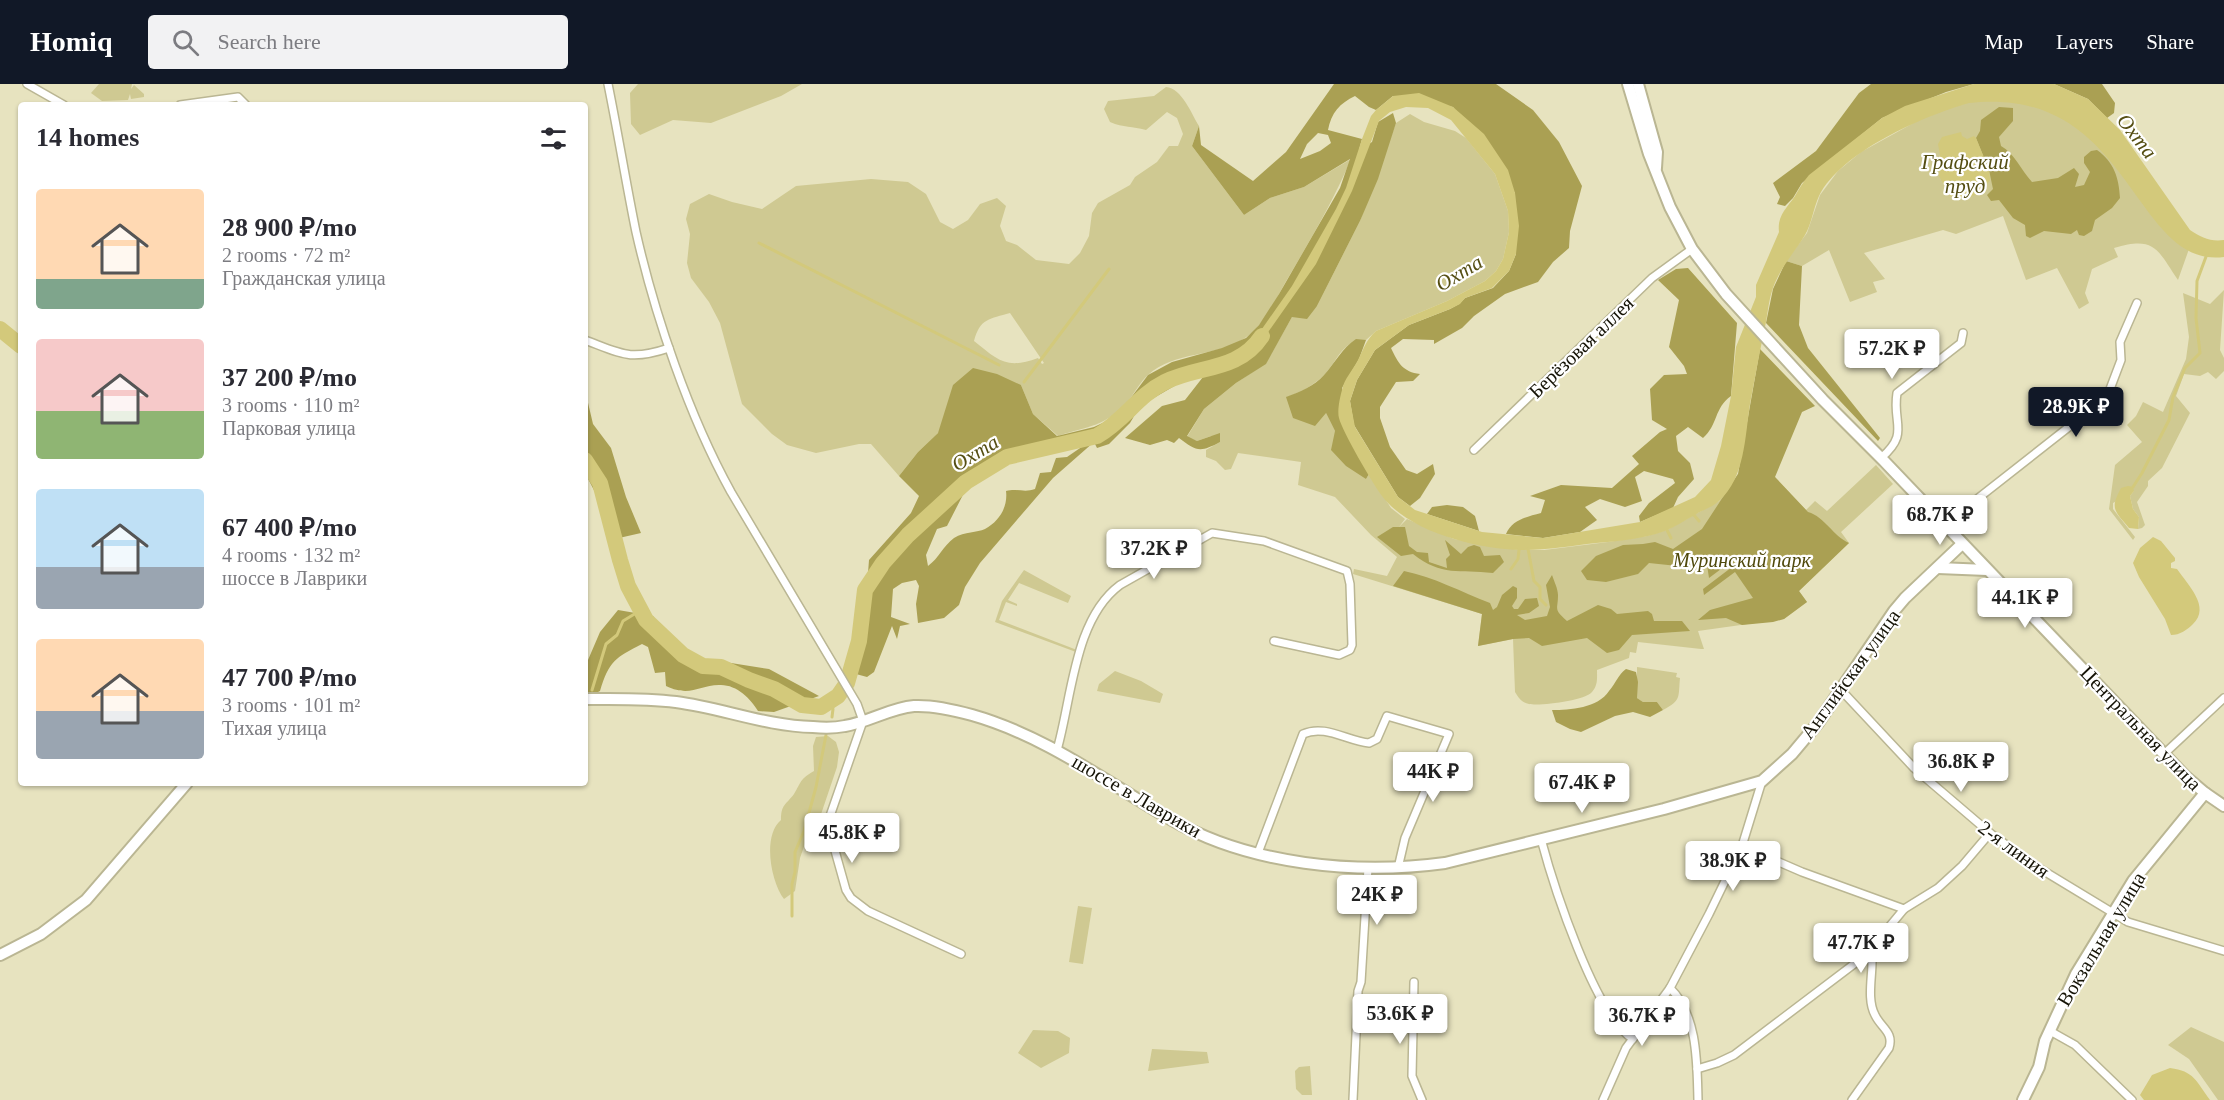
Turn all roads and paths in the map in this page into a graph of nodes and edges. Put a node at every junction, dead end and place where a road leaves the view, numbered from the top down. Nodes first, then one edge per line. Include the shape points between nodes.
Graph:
1 (27, 84) edge
2 (608, 84) edge
3 (1628, 84) edge
4 (1637, 89) edge
5 (59, 102) edge
6 (202, 102) edge
7 (243, 102) edge
8 (1692, 249) junction
9 (2137, 303) dead end
10 (1963, 333) dead end
11 (588, 341) edge
12 (669, 348) junction
13 (1474, 450) dead end
14 (1881, 458) junction
15 (1944, 525) junction
16 (1962, 544) junction
17 (1938, 568) junction
18 (1987, 570) junction
19 (1274, 641) dead end
20 (1841, 690) junction
21 (2224, 698) edge
22 (588, 699) edge
23 (863, 721) junction
24 (1057, 750) junction
25 (2164, 754) junction
26 (1762, 781) junction
27 (184, 786) edge
28 (2205, 793) junction
29 (2224, 806) edge
30 (1989, 833) junction
31 (1541, 839) junction
32 (1742, 846) junction
33 (1258, 853) junction
34 (1368, 868) junction
35 (1398, 868) junction
36 (1904, 909) junction
37 (2112, 914) junction
38 (2224, 951) edge
39 (961, 954) dead end
40 (0, 955) edge
41 (1866, 955) junction
42 (1414, 982) dead end
43 (1670, 988) junction
44 (2050, 1031) junction
45 (1633, 1040) junction
46 (1697, 1069) junction
47 (1353, 1100) edge
48 (1422, 1100) edge
49 (1603, 1100) edge
50 (1698, 1100) edge
51 (1852, 1100) edge
52 (2023, 1100) edge
53 (2132, 1100) edge

1 - 5 street
2 - 12 street via 636,233
3 - 4 street, Центральная улица
4 - 8 street, Центральная улица via 1649,154
6 - 7 street via 238,97
8 - 13 street, Берёзовая аллея via 1652,278
8 - 14 street, Центральная улица via 1726,294
9 - 15 street via 2120,342 2121,360 2107,397
10 - 14 street via 1961,343 1897,393 1898,436
11 - 12 street via 636,356
12 - 23 street via 714,462 830,657
14 - 15 street, Центральная улица
15 - 16 street, Центральная улица
16 - 17 street, Английская улица
16 - 18 street, Центральная улица
17 - 18 street
17 - 20 street, Английская улица via 1894,611
18 - 25 street, Центральная улица
19 - 24 street via 1340,656 1350,650 1347,571 1264,541 1212,533 1120,585 1090,620
20 - 26 street, Английская улица via 1792,754
20 - 30 street, 2-я линия via 1914,768
21 - 25 street
22 - 23 street, шоссе в Лаврики via 676,702 776,724 838,727
23 - 24 street, шоссе в Лаврики via 913,706 948,709 1009,727
23 - 39 street via 830,816 832,840 846,890 850,898 868,911
24 - 33 street, шоссе в Лаврики via 1184,826 1235,848
25 - 28 street, Центральная улица
26 - 31 street, шоссе в Лаврики
26 - 32 street
27 - 40 street via 86,900 41,934
28 - 29 street, Центральная улица
28 - 37 street, Вокзальная улица via 2133,881
30 - 36 street via 1938,888
30 - 37 street, 2-я линия
31 - 35 street, шоссе в Лаврики via 1445,863
31 - 45 street via 1578,948 1603,1002
32 - 36 street
32 - 43 street
33 - 34 street, шоссе в Лаврики
33 - 35 street via 1303,734 1312,729 1323,730 1369,744 1377,739 1387,716 1449,734 1405,838
34 - 35 street, шоссе в Лаврики
34 - 47 street
36 - 41 street
37 - 38 street, 2-я линия
37 - 44 street, Вокзальная улица via 2076,974
41 - 46 street via 1734,1055
41 - 51 street via 1872,962 1870,1000 1874,1014 1891,1042
42 - 48 street via 1413,1081
43 - 45 street
43 - 46 street via 1692,1029
44 - 52 street, Вокзальная улица
44 - 53 street via 2074,1045
45 - 49 street
46 - 50 street

